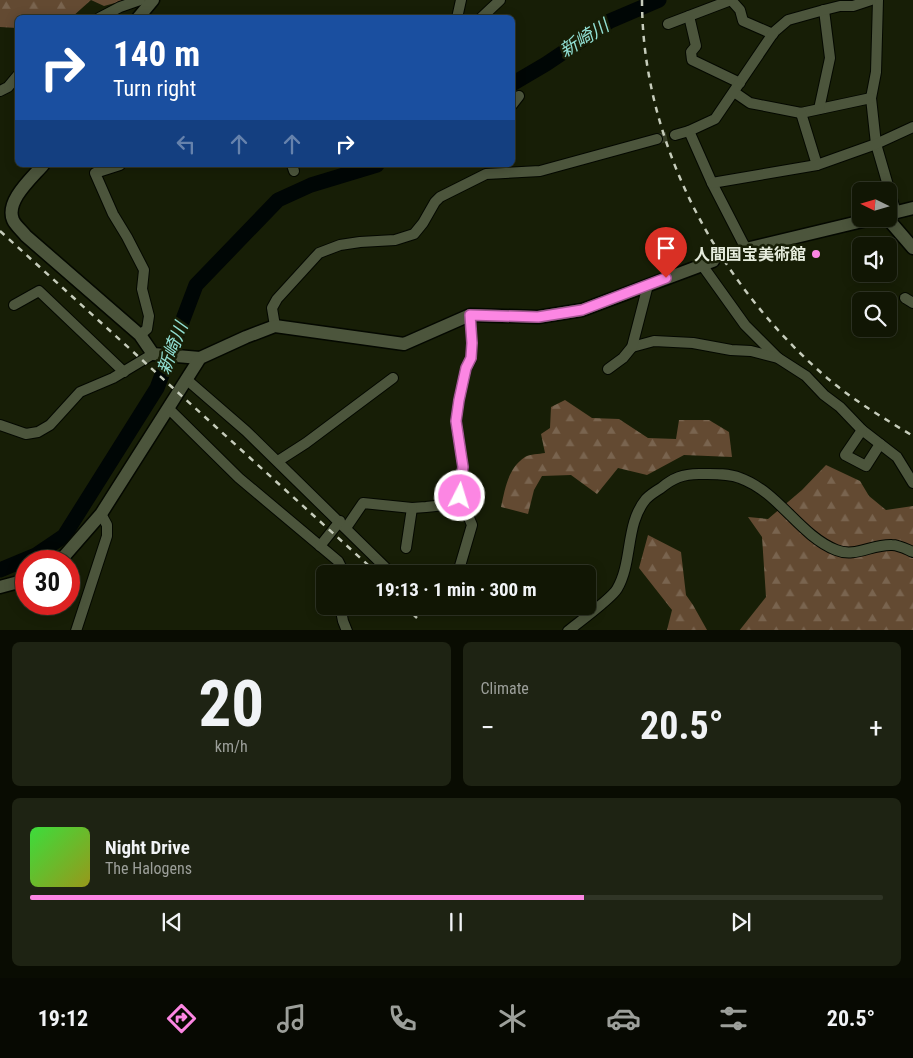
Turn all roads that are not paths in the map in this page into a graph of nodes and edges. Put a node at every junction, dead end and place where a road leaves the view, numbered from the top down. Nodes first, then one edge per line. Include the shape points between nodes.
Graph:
1 (140, 0) edge
2 (153, 0) edge
3 (461, 0) edge
4 (500, 0) edge
5 (731, 0) edge
6 (871, 0) edge
7 (878, 0) edge
8 (839, 3) edge
9 (824, 10) junction
10 (105, 15) edge
11 (140, 15) edge
12 (458, 15) edge
13 (484, 15) edge
14 (690, 16) junction
15 (668, 24) dead end
16 (772, 34) junction
17 (15, 79) edge
18 (740, 83) junction
19 (0, 91) edge
20 (734, 92) junction
21 (519, 96) dead end
22 (871, 98) junction
23 (515, 101) edge
24 (819, 109) junction
25 (801, 113) junction
26 (913, 128) edge
27 (689, 131) junction
28 (675, 135) tunnel mouth
29 (657, 139) tunnel mouth
30 (876, 144) junction
31 (817, 165) junction
32 (41, 167) edge
33 (114, 167) edge
34 (485, 169) edge
35 (884, 182) edge
36 (712, 183) junction
37 (913, 208) edge
38 (898, 213) edge
39 (852, 224) edge
40 (898, 226) edge
41 (913, 248) edge
42 (746, 249) junction
43 (730, 255) dead end
44 (707, 263) joint
45 (648, 285) junction
46 (14, 305) dead end
47 (470, 315) junction
48 (275, 326) junction
49 (140, 335) junction
50 (632, 347) junction
51 (156, 354) junction
52 (200, 358) junction
53 (778, 358) junction
54 (608, 369) dead end
55 (124, 372) junction
56 (393, 378) dead end
57 (186, 379) junction
58 (168, 408) junction
59 (0, 425) edge
60 (862, 430) junction
61 (880, 444) junction
62 (278, 461) junction
63 (913, 483) edge
64 (460, 496) junction
65 (412, 508) junction
66 (101, 514) junction
67 (343, 524) junction
68 (320, 546) junction
69 (406, 548) dead end
70 (70, 550) edge
71 (913, 552) edge
72 (340, 565) edge
73 (383, 565) edge
74 (460, 565) edge
75 (15, 583) edge
76 (0, 588) edge
77 (342, 615) edge
78 (76, 630) edge
79 (347, 630) edge
80 (568, 630) edge

1 - 10 street
2 - 11 street
3 - 12 street
4 - 13 street
5 - 14 street
5 - 16 street via 740,10 743,21
6 - 8 street via 853,6
7 - 22 street via 876,72
8 - 9 street
9 - 16 street via 788,20
9 - 24 street via 830,58
14 - 15 street
14 - 18 street via 696,46 691,52 692,60
16 - 18 street
17 - 19 street
18 - 20 street
20 - 25 street via 750,103
20 - 27 street via 714,119
21 - 23 street
22 - 24 street
22 - 30 street
24 - 25 street
25 - 31 street
26 - 30 street
27 - 28 street
27 - 36 street
29 - 34 street via 540,171
30 - 31 street
30 - 35 street
31 - 36 street
32 - 49 street via 12,205 13,219 26,236
33 - 49 street via 95,173 112,214 144,270 142,289 150,316 147,329
34 - 48 street via 440,197 414,234 395,240 340,244 319,253 277,299 272,308
36 - 42 street
37 - 38 street
39 - 42 street
40 - 41 street
42 - 43 street
44 - 45 street
44 - 53 street via 745,325
45 - 47 street via 582,310 538,317
45 - 50 street
46 - 55 street via 39,292
47 - 48 street via 404,344
47 - 64 street via 471,358 466,368 456,421 463,467
48 - 52 street
49 - 51 street
50 - 53 street via 654,341 693,342
50 - 54 street
51 - 52 street
51 - 55 street
52 - 57 street
53 - 60 street via 806,376
55 - 59 street via 80,392 50,425 38,432 26,434
56 - 62 street
57 - 58 street
57 - 62 street
58 - 66 street
58 - 68 street via 238,478
60 - 61 street
60 - 61 street via 845,455 866,466
61 - 63 street via 897,457
62 - 67 street
64 - 65 street via 445,505
64 - 74 street via 472,525
65 - 67 street via 363,503
65 - 69 street
66 - 70 street
66 - 78 street via 107,525 107,536
67 - 68 street
67 - 73 street
68 - 72 street
71 - 80 street via 893,545 853,554 838,551 809,532 778,501 752,483 729,475 688,474 676,477 646,500 633,529 622,580 616,592
75 - 76 street
77 - 79 street

